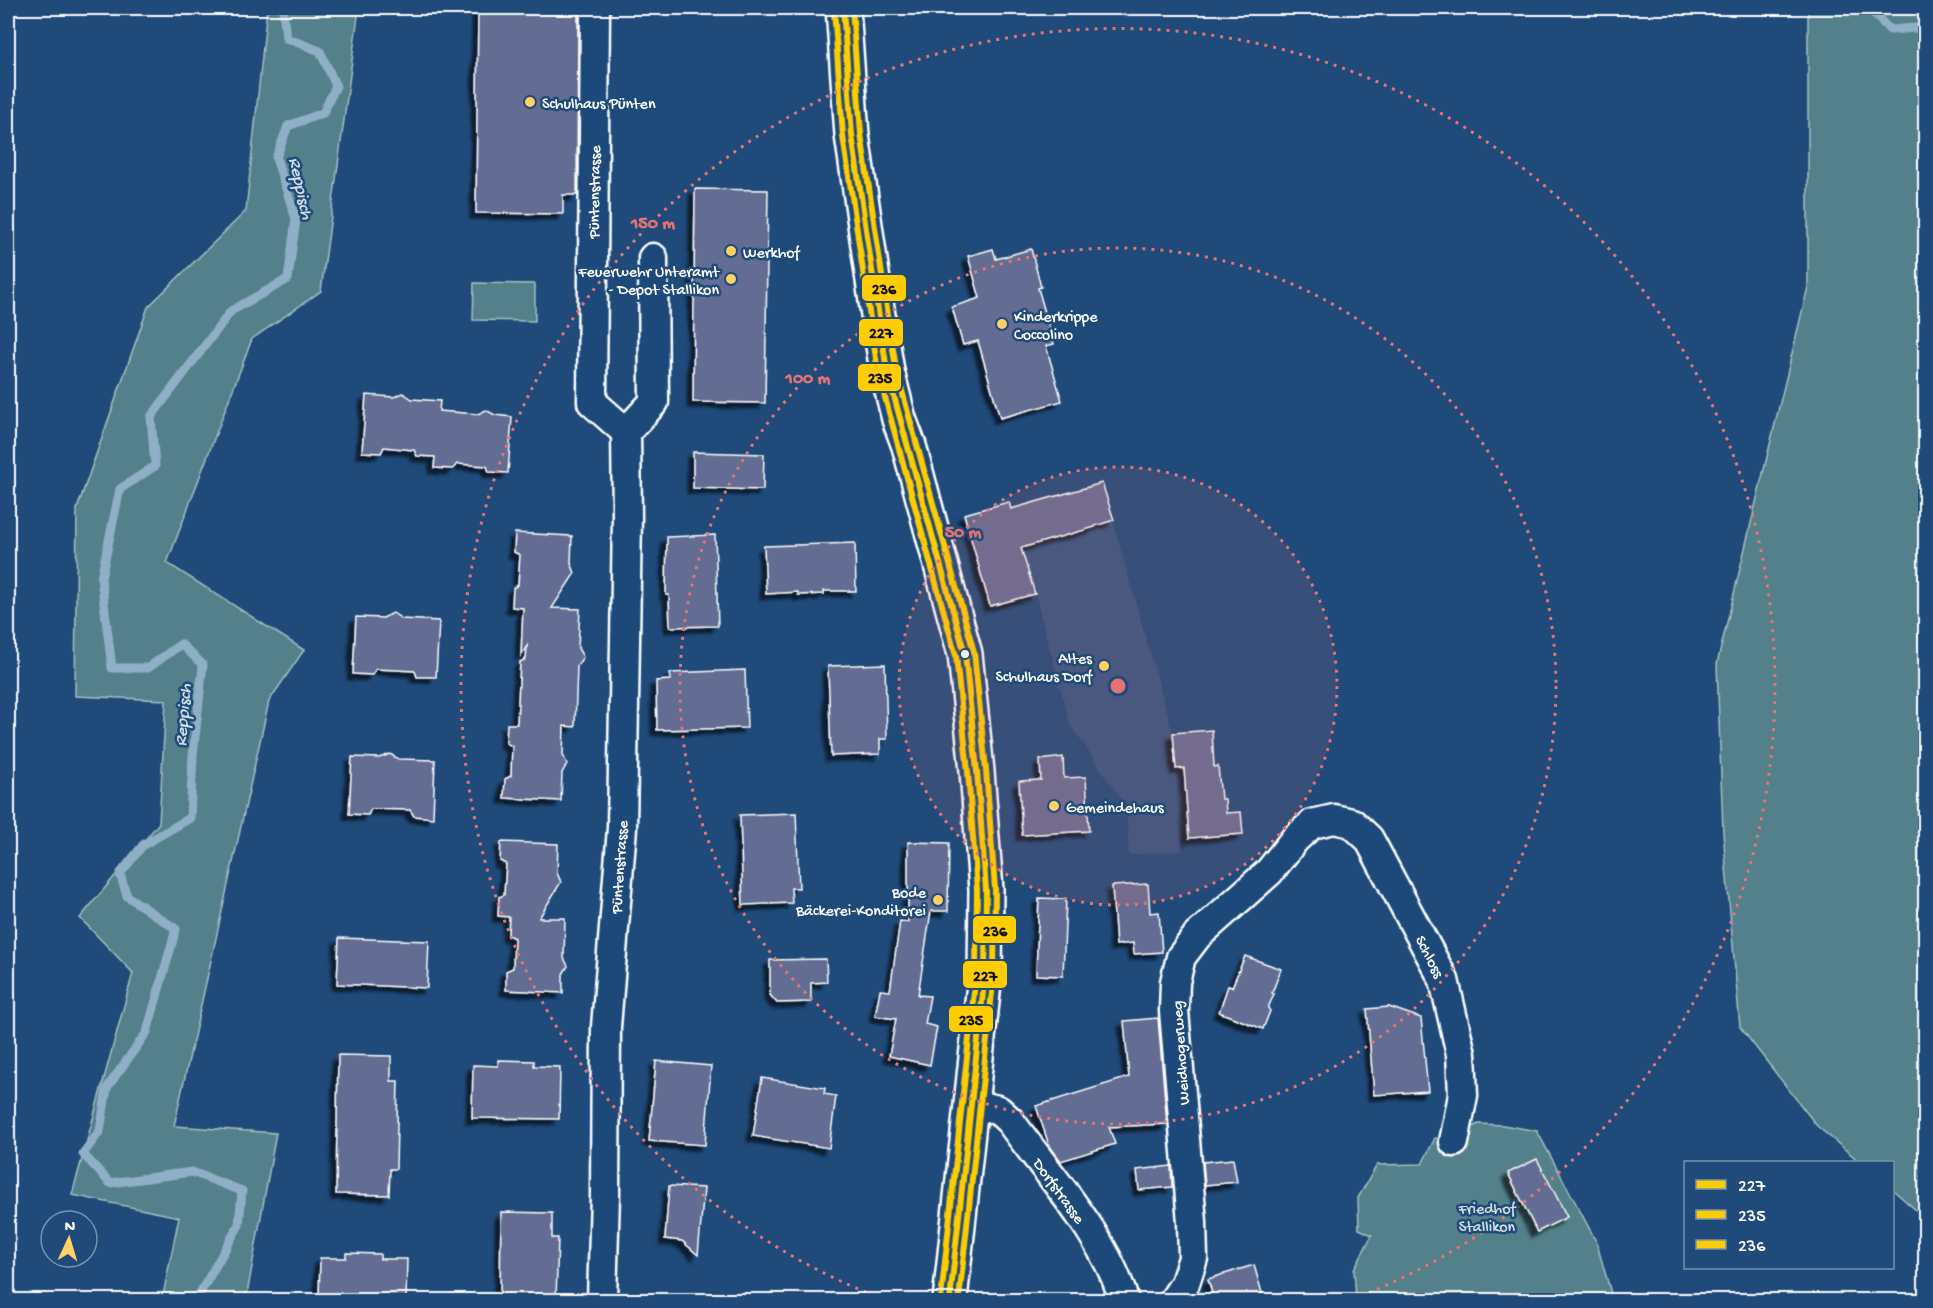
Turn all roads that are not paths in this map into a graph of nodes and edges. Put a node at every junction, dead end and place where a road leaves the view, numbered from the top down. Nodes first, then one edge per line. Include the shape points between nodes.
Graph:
1 (596, 8) edge
2 (843, 8) edge
3 (653, 258) dead end
4 (626, 432) junction
5 (1352, 824) joint
6 (971, 1104) junction
7 (1454, 1142) dead end
8 (602, 1300) edge
9 (950, 1300) edge
10 (1125, 1300) edge
11 (1174, 1300) edge

1 - 4 street, Püntenstrasse via 592,402
2 - 6 main road via 852,135 887,371 965,654 986,890 986,974
3 - 4 street via 654,402
4 - 8 street, Püntenstrasse via 622,828 606,1027
5 - 7 street, Schloss via 1369,839 1444,980 1461,1054 1463,1095
5 - 11 street, Weidhogerweg via 1334,819 1312,824 1269,872 1197,936 1181,957 1174,1011 1193,1258 1185,1283
6 - 9 main road
6 - 10 street, Dorfstrasse via 998,1110 1010,1120 1106,1254

